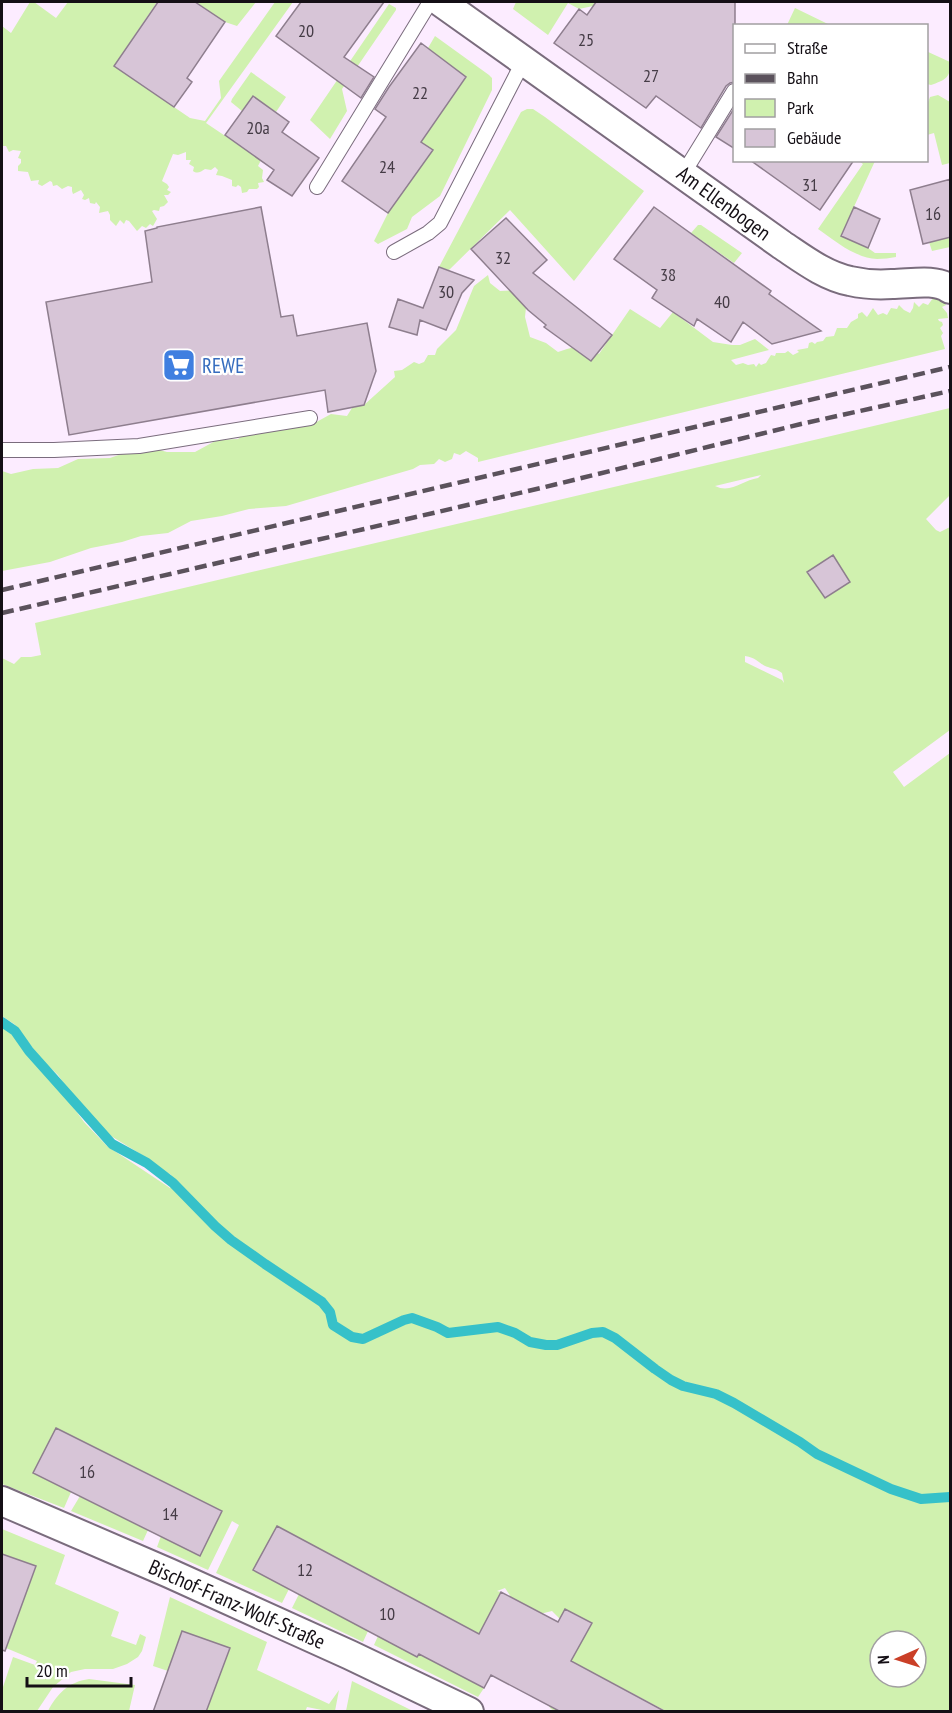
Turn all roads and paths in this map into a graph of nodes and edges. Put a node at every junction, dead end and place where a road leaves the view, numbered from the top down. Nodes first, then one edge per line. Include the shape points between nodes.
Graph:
1 (430, 2) edge
2 (441, 2) edge
3 (524, 60) junction
4 (733, 94) edge
5 (683, 174) junction
6 (317, 188) dead end
7 (394, 252) dead end
8 (949, 286) edge
9 (310, 418) dead end
10 (2, 450) edge
11 (2, 1502) edge
12 (469, 1712) edge

1 - 6 lane
2 - 3 street, Am Ellenbogen
3 - 5 street, Am Ellenbogen
3 - 7 lane via 440,223
4 - 5 lane
5 - 8 street, Am Ellenbogen via 789,250 830,274 851,282
9 - 10 lane via 139,446
11 - 12 street, Bischof-Franz-Wolf-Straße via 169,1573

